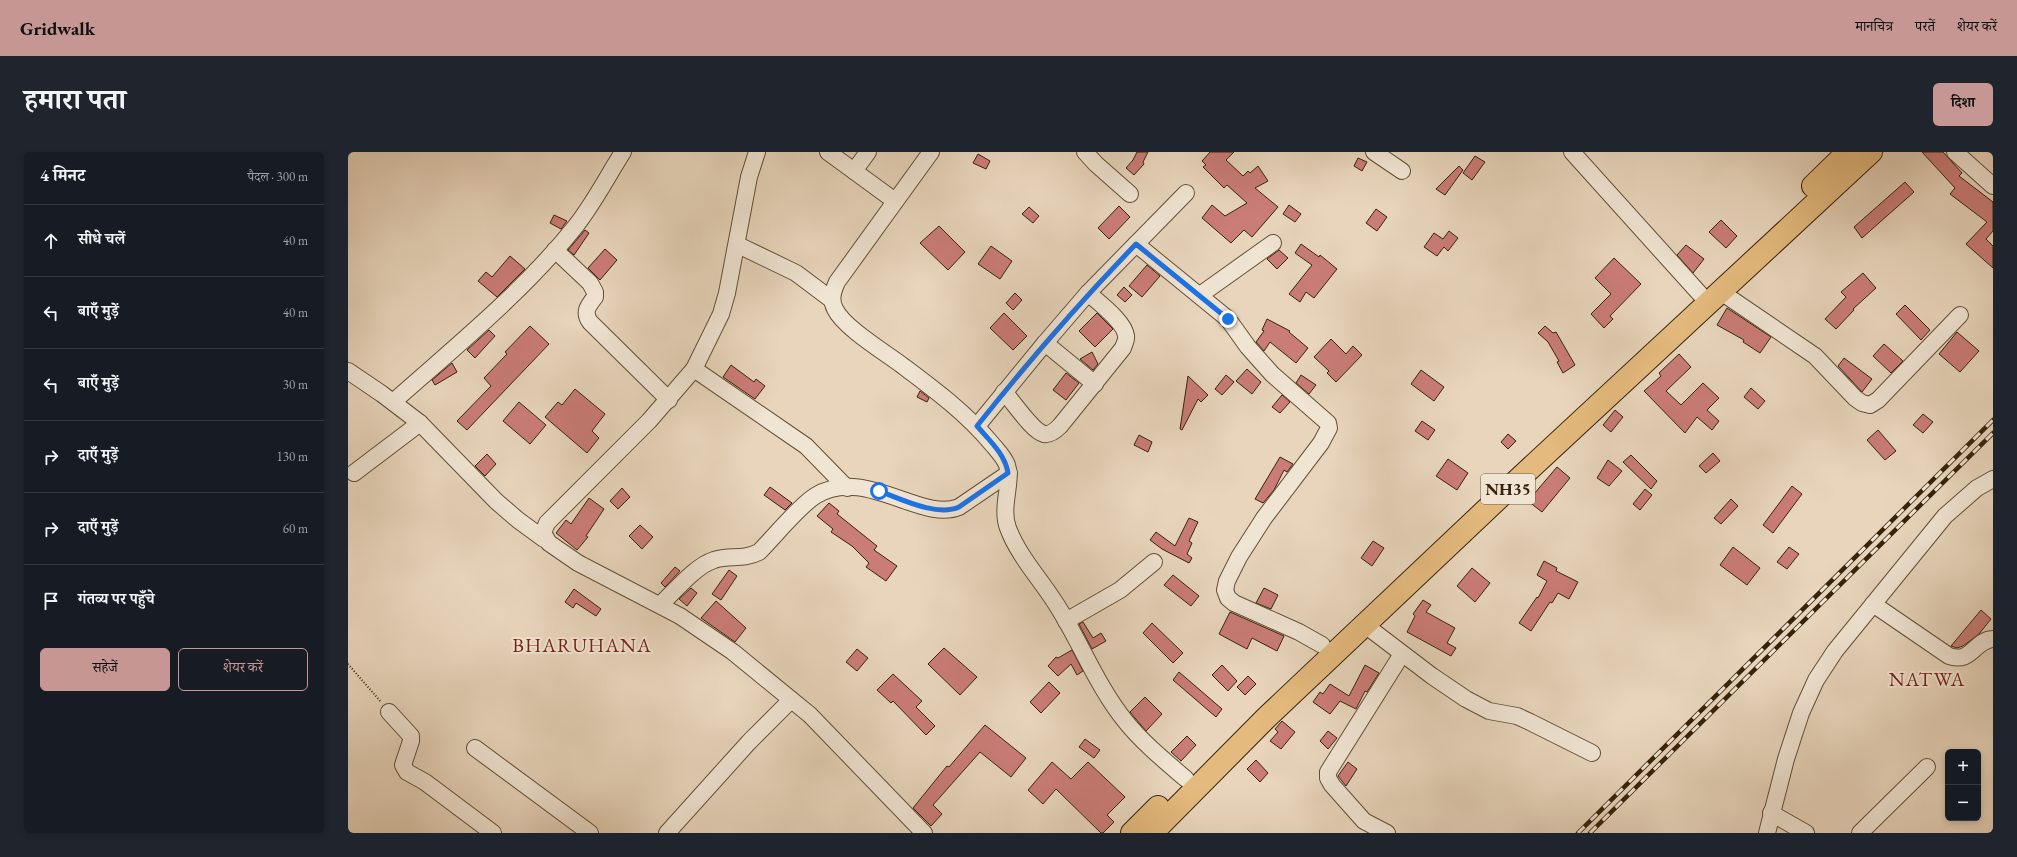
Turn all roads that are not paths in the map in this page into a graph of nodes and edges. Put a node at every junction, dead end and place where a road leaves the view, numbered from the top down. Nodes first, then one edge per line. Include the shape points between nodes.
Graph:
1 (623, 152) edge
2 (828, 152) edge
3 (868, 152) edge
4 (931, 152) edge
5 (1085, 152) edge
6 (1374, 152) edge
7 (1572, 152) edge
8 (1848, 152) edge
9 (1871, 152) edge
10 (1955, 152) edge
11 (754, 153) edge
12 (854, 171) junction
13 (1402, 171) dead end
14 (1993, 186) edge
15 (1186, 193) dead end
16 (1130, 194) dead end
17 (895, 201) junction
18 (1273, 243) dead end
19 (738, 244) junction
20 (1136, 244) junction
21 (555, 250) junction
22 (1721, 292) junction
23 (1088, 293) junction
24 (1700, 294) junction
25 (1200, 295) junction
26 (832, 300) junction
27 (1960, 315) dead end
28 (1045, 343) junction
29 (694, 369) junction
30 (348, 371) edge
31 (1095, 384) junction
32 (1004, 392) junction
33 (669, 400) junction
34 (393, 402) junction
35 (420, 423) junction
36 (977, 426) junction
37 (354, 473) dead end
38 (1008, 473) junction
39 (1993, 479) edge
40 (847, 488) junction
41 (544, 538) junction
42 (1154, 562) dead end
43 (1873, 604) junction
44 (660, 605) junction
45 (1066, 622) junction
46 (1365, 625) junction
47 (1993, 639) edge
48 (1322, 645) junction
49 (1402, 654) junction
50 (791, 700) junction
51 (389, 712) road end
52 (475, 748) dead end
53 (1592, 754) dead end
54 (1927, 767) dead end
55 (1186, 779) junction
56 (1771, 813) junction
57 (493, 833) edge
58 (590, 833) edge
59 (667, 833) edge
60 (924, 833) edge
61 (1132, 833) edge
62 (1152, 833) edge
63 (1387, 833) edge
64 (1767, 833) edge
65 (1806, 833) edge
66 (1860, 833) edge

1 - 21 street via 598,195
2 - 12 street
3 - 12 street
4 - 17 street
5 - 16 street
6 - 13 street
7 - 24 street
8 - 24 highway, NH35
9 - 22 highway, NH35
10 - 14 street
11 - 19 street
12 - 17 street
15 - 20 street
17 - 26 street via 837,282 832,292
18 - 25 street
19 - 26 street via 796,273
19 - 29 street via 721,314
20 - 23 street
20 - 25 street
21 - 33 street via 593,287 595,297 586,310 590,322
21 - 34 street via 520,288
22 - 27 street via 1798,343 1815,356 1855,398 1870,405 1878,400
22 - 46 highway, NH35
23 - 28 street
23 - 31 street via 1118,321 1127,338 1123,348
24 - 48 highway, NH35
25 - 48 street via 1228,319 1272,374 1328,423 1329,428 1321,443 1264,518 1239,557 1225,590 1228,598 1234,603
26 - 36 street via 843,320 950,401
28 - 31 street
28 - 32 street
29 - 33 street
29 - 40 street via 806,446
30 - 34 street
31 - 32 street via 1060,426 1052,433 1045,434 1030,425
32 - 36 street
33 - 41 street via 547,523
34 - 35 street
35 - 37 street
35 - 41 street via 496,501
36 - 38 street via 1002,456 1007,464
38 - 40 street via 951,510 926,507 879,491
38 - 45 street via 1005,504 1008,528
39 - 43 street via 1977,488 1945,516
40 - 44 street via 829,490 815,496 759,552 749,557 714,559 700,568
41 - 44 street via 578,563
42 - 45 street via 1120,590
43 - 47 street via 1957,659 1964,657 1988,639
43 - 56 street via 1816,680 1797,726
44 - 50 street via 708,634
45 - 55 street via 1125,721
46 - 49 street
46 - 62 highway, NH35 via 1266,718
48 - 55 highway, NH35
49 - 53 street via 1466,699 1489,711 1517,716
49 - 63 street via 1328,772 1332,785 1361,817
50 - 59 street via 749,742
50 - 60 street via 810,715
51 - 57 street via 410,736 411,741 403,765 405,770
52 - 58 street
54 - 66 street
55 - 61 highway, NH35
56 - 64 street
56 - 65 street

